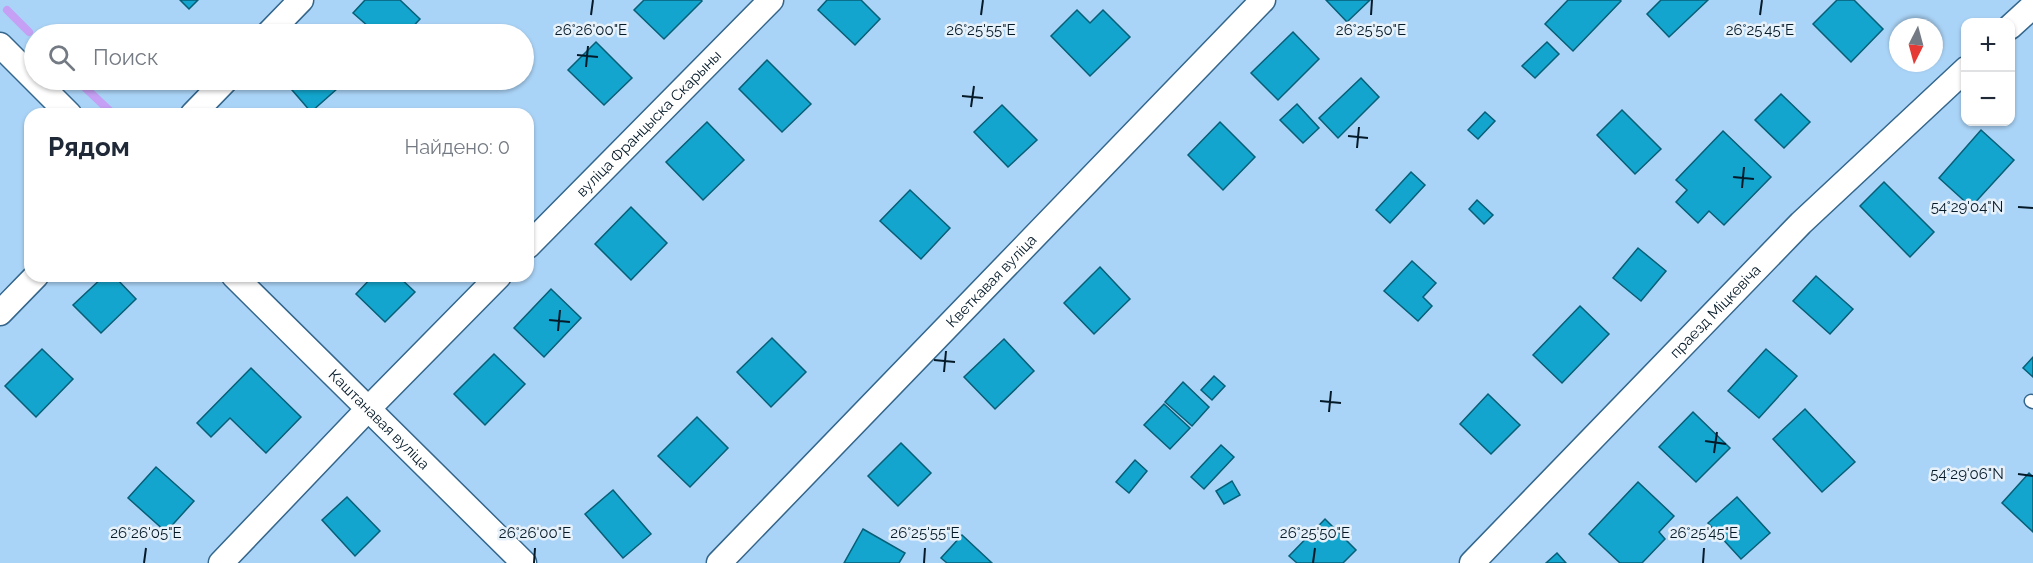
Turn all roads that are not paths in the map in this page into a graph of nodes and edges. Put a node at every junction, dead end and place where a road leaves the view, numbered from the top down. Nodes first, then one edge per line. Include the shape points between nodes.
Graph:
1 (301, 0) edge
2 (771, 0) edge
3 (1263, 0) edge
4 (2033, 6) edge
5 (2015, 22) edge
6 (278, 24) edge
7 (0, 45) edge
8 (24, 69) edge
9 (1962, 72) edge
10 (45, 90) edge
11 (216, 90) edge
12 (63, 108) edge
13 (199, 108) edge
14 (534, 240) edge
15 (30, 282) edge
16 (240, 282) edge
17 (493, 282) edge
18 (0, 313) edge
19 (369, 408) junction
20 (221, 563) edge
21 (524, 563) edge
22 (719, 563) edge
23 (1472, 563) edge

1 - 6 street
2 - 14 street, вуліца Францыска Скарыны
3 - 22 street, Кветкавая вуліца
4 - 5 street
7 - 8 street
9 - 23 street, праезд Міцкевіча via 1801,223
10 - 12 street
11 - 13 street
15 - 18 street
16 - 19 street, Каштанавая вуліца
17 - 19 street
19 - 20 street
19 - 21 street, Каштанавая вуліца

